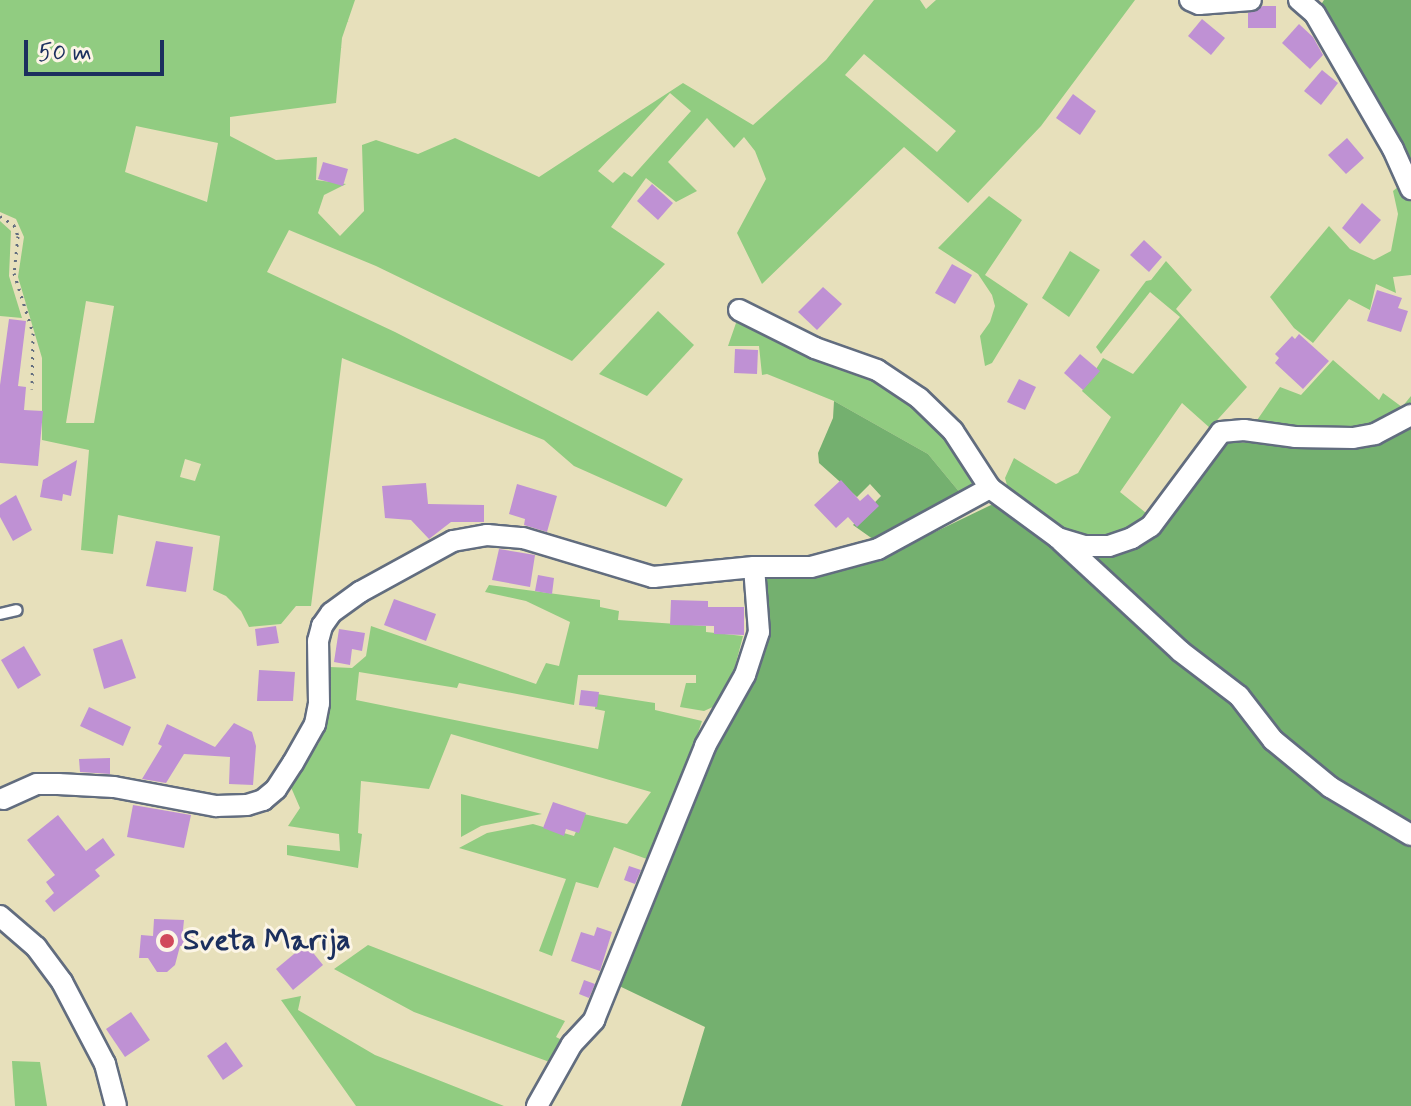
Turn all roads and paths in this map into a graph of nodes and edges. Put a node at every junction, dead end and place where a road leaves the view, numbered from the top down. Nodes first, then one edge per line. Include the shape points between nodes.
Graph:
1 (1190, 0) edge
2 (1251, 0) edge
3 (1299, 0) edge
4 (1411, 189) edge
5 (0, 216) edge
6 (739, 310) dead end
7 (32, 389) dead end
8 (1411, 415) edge
9 (990, 488) junction
10 (1058, 538) junction
11 (754, 567) junction
12 (17, 610) dead end
13 (0, 614) edge
14 (1, 799) edge
15 (1411, 835) edge
16 (0, 916) edge
17 (116, 1106) edge
18 (537, 1106) edge

1 - 2 street
3 - 4 street via 1315,14
5 - 7 path via 14,225 18,236 14,273 33,333
6 - 9 street via 815,348 877,370 919,398 953,431
8 - 10 street via 1375,434 1353,438 1221,432 1151,526 1109,546
9 - 10 street
9 - 11 street via 906,536 844,560 811,567
10 - 15 street via 1156,630 1239,696 1273,740 1330,787
11 - 14 street via 653,577 523,538 487,535 453,541 331,613 318,641 315,724 285,776 263,800 216,806 114,787 58,784 37,784
11 - 18 street via 759,632 745,675 705,746 594,1020 572,1044
12 - 13 lane
16 - 17 street via 36,947 62,982 105,1064

